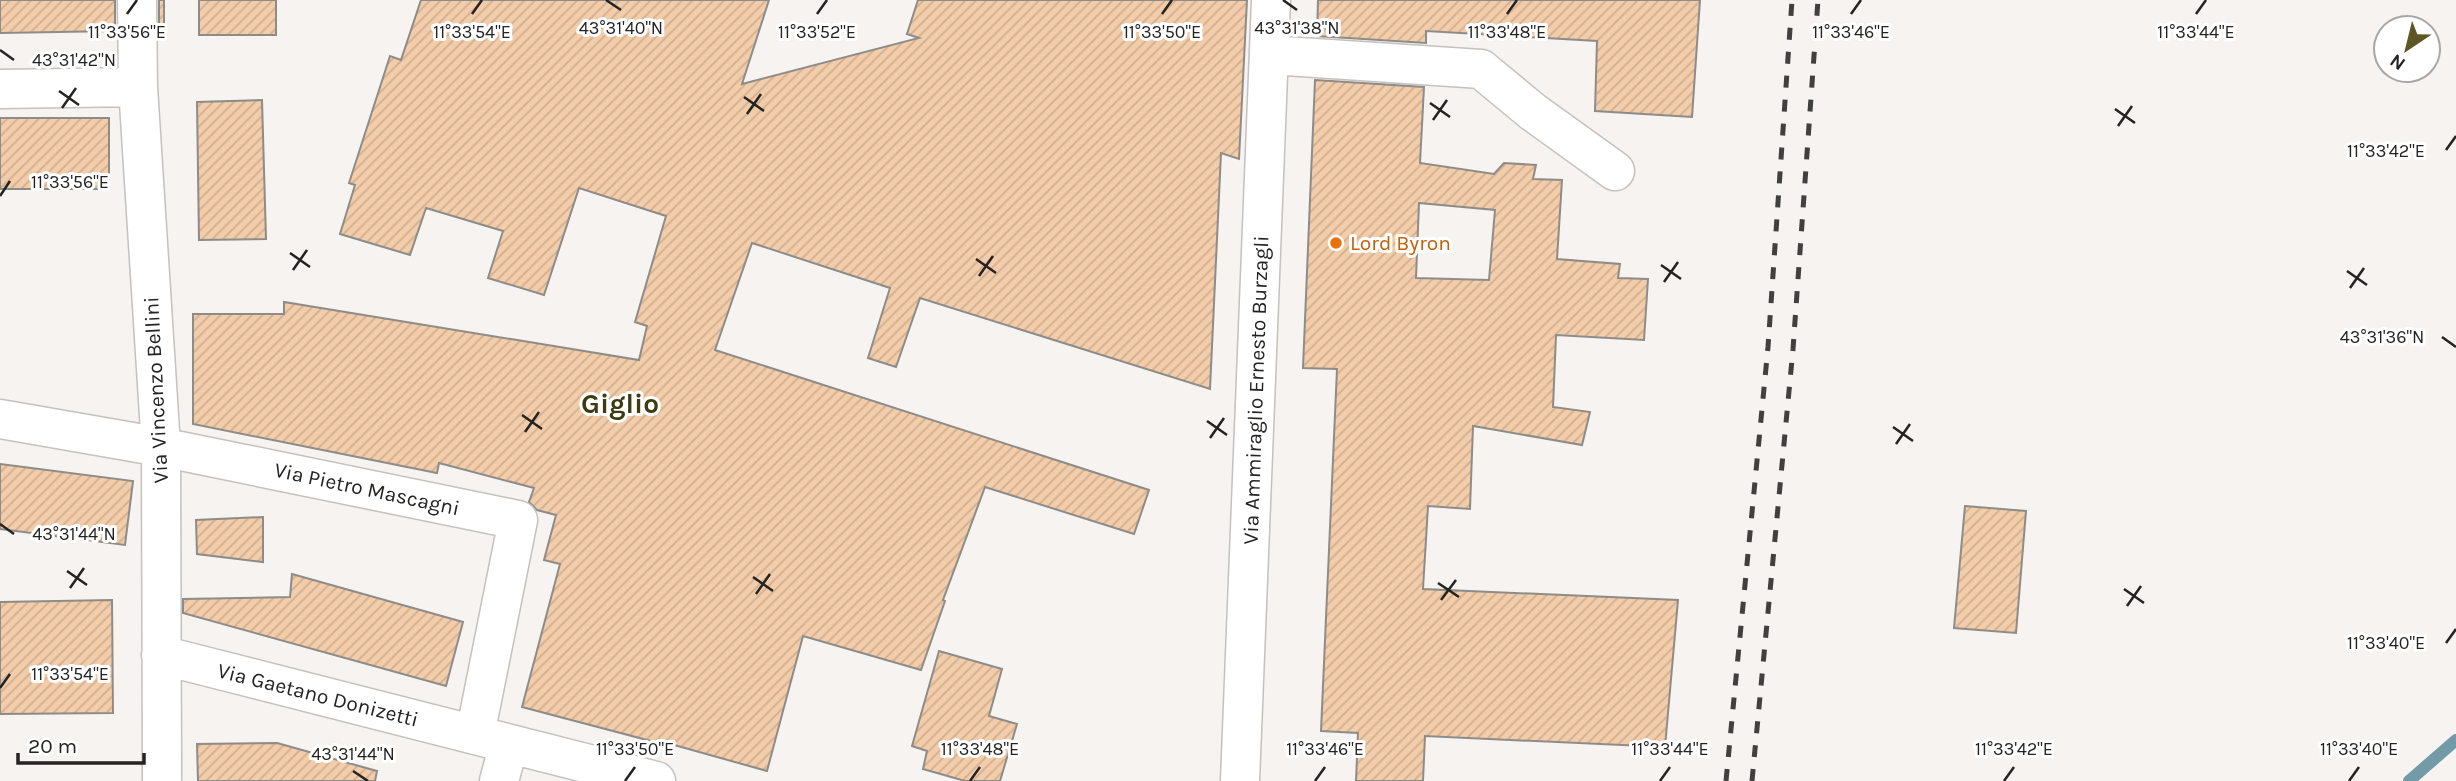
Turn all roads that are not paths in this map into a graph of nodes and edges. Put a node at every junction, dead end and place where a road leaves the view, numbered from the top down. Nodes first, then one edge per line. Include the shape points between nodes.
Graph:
1 (137, 0) edge
2 (1271, 0) edge
3 (1269, 55) junction
4 (138, 87) junction
5 (0, 89) edge
6 (1615, 170) dead end
7 (0, 419) edge
8 (160, 447) junction
9 (162, 655) junction
10 (492, 739) junction
11 (162, 781) edge
12 (499, 781) edge
13 (656, 781) edge
14 (1240, 781) edge

1 - 4 street, Via Vincenzo Bellini
2 - 3 street, Via Ammiraglio Ernesto Burzagli
3 - 6 street via 1481,69
3 - 14 street, Via Ammiraglio Ernesto Burzagli
4 - 5 street
4 - 8 street, Via Vincenzo Bellini
7 - 8 street, Via Pietro Mascagni
8 - 9 street, Via Vincenzo Bellini
8 - 10 street, Via Pietro Mascagni via 518,520
9 - 10 street, Via Gaetano Donizetti
9 - 11 street, Via Vincenzo Bellini
10 - 12 street
10 - 13 street, Via Gaetano Donizetti

